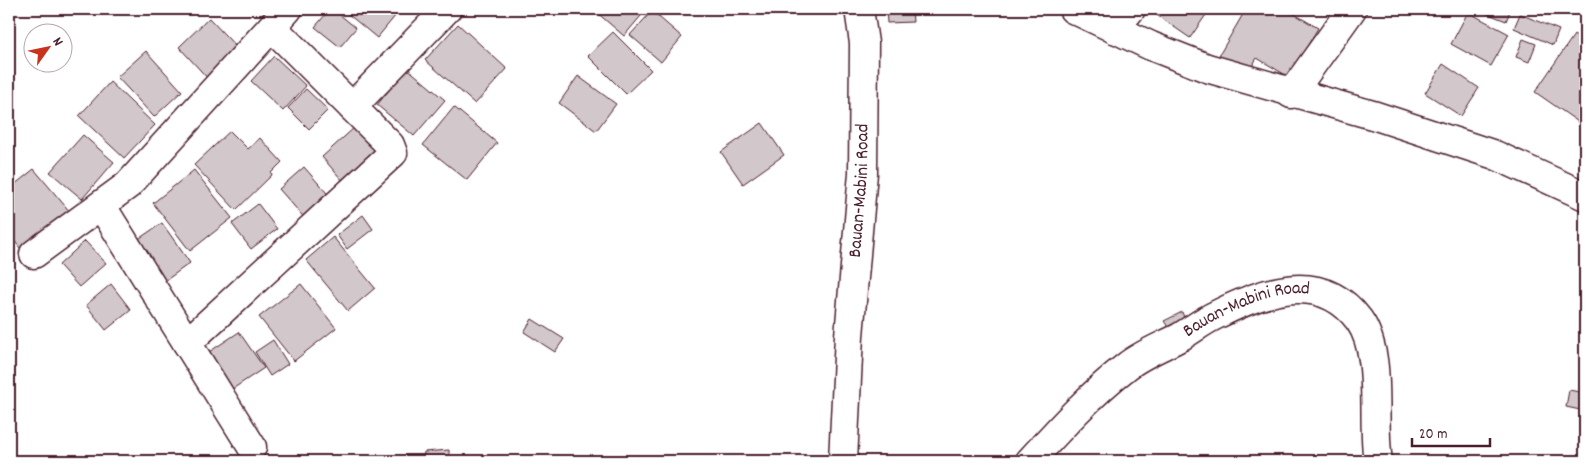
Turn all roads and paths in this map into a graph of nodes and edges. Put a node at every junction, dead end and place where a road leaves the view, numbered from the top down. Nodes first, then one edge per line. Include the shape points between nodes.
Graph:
1 (447, 9) edge
2 (859, 9) edge
3 (1073, 9) edge
4 (1352, 9) edge
5 (280, 18) edge
6 (1123, 19) edge
7 (1291, 94) junction
8 (352, 107) junction
9 (1585, 196) edge
10 (101, 205) junction
11 (34, 254) dead end
12 (187, 342) junction
13 (252, 447) dead end
14 (843, 461) edge
15 (1030, 461) edge
16 (1378, 461) edge

1 - 8 street
2 - 14 street, Bauan-Mabini Road via 864,43 863,173 849,336
3 - 6 street
4 - 7 street
5 - 8 street
5 - 10 street via 128,185
6 - 7 street via 1207,68
7 - 9 street via 1376,116 1495,155
8 - 12 street via 390,145 392,153
10 - 11 street
10 - 12 street
12 - 13 street
15 - 16 street, Bauan-Mabini Road via 1074,412 1129,364 1215,315 1282,289 1302,288 1325,293 1342,302 1360,321 1370,346 1374,369 1374,439

